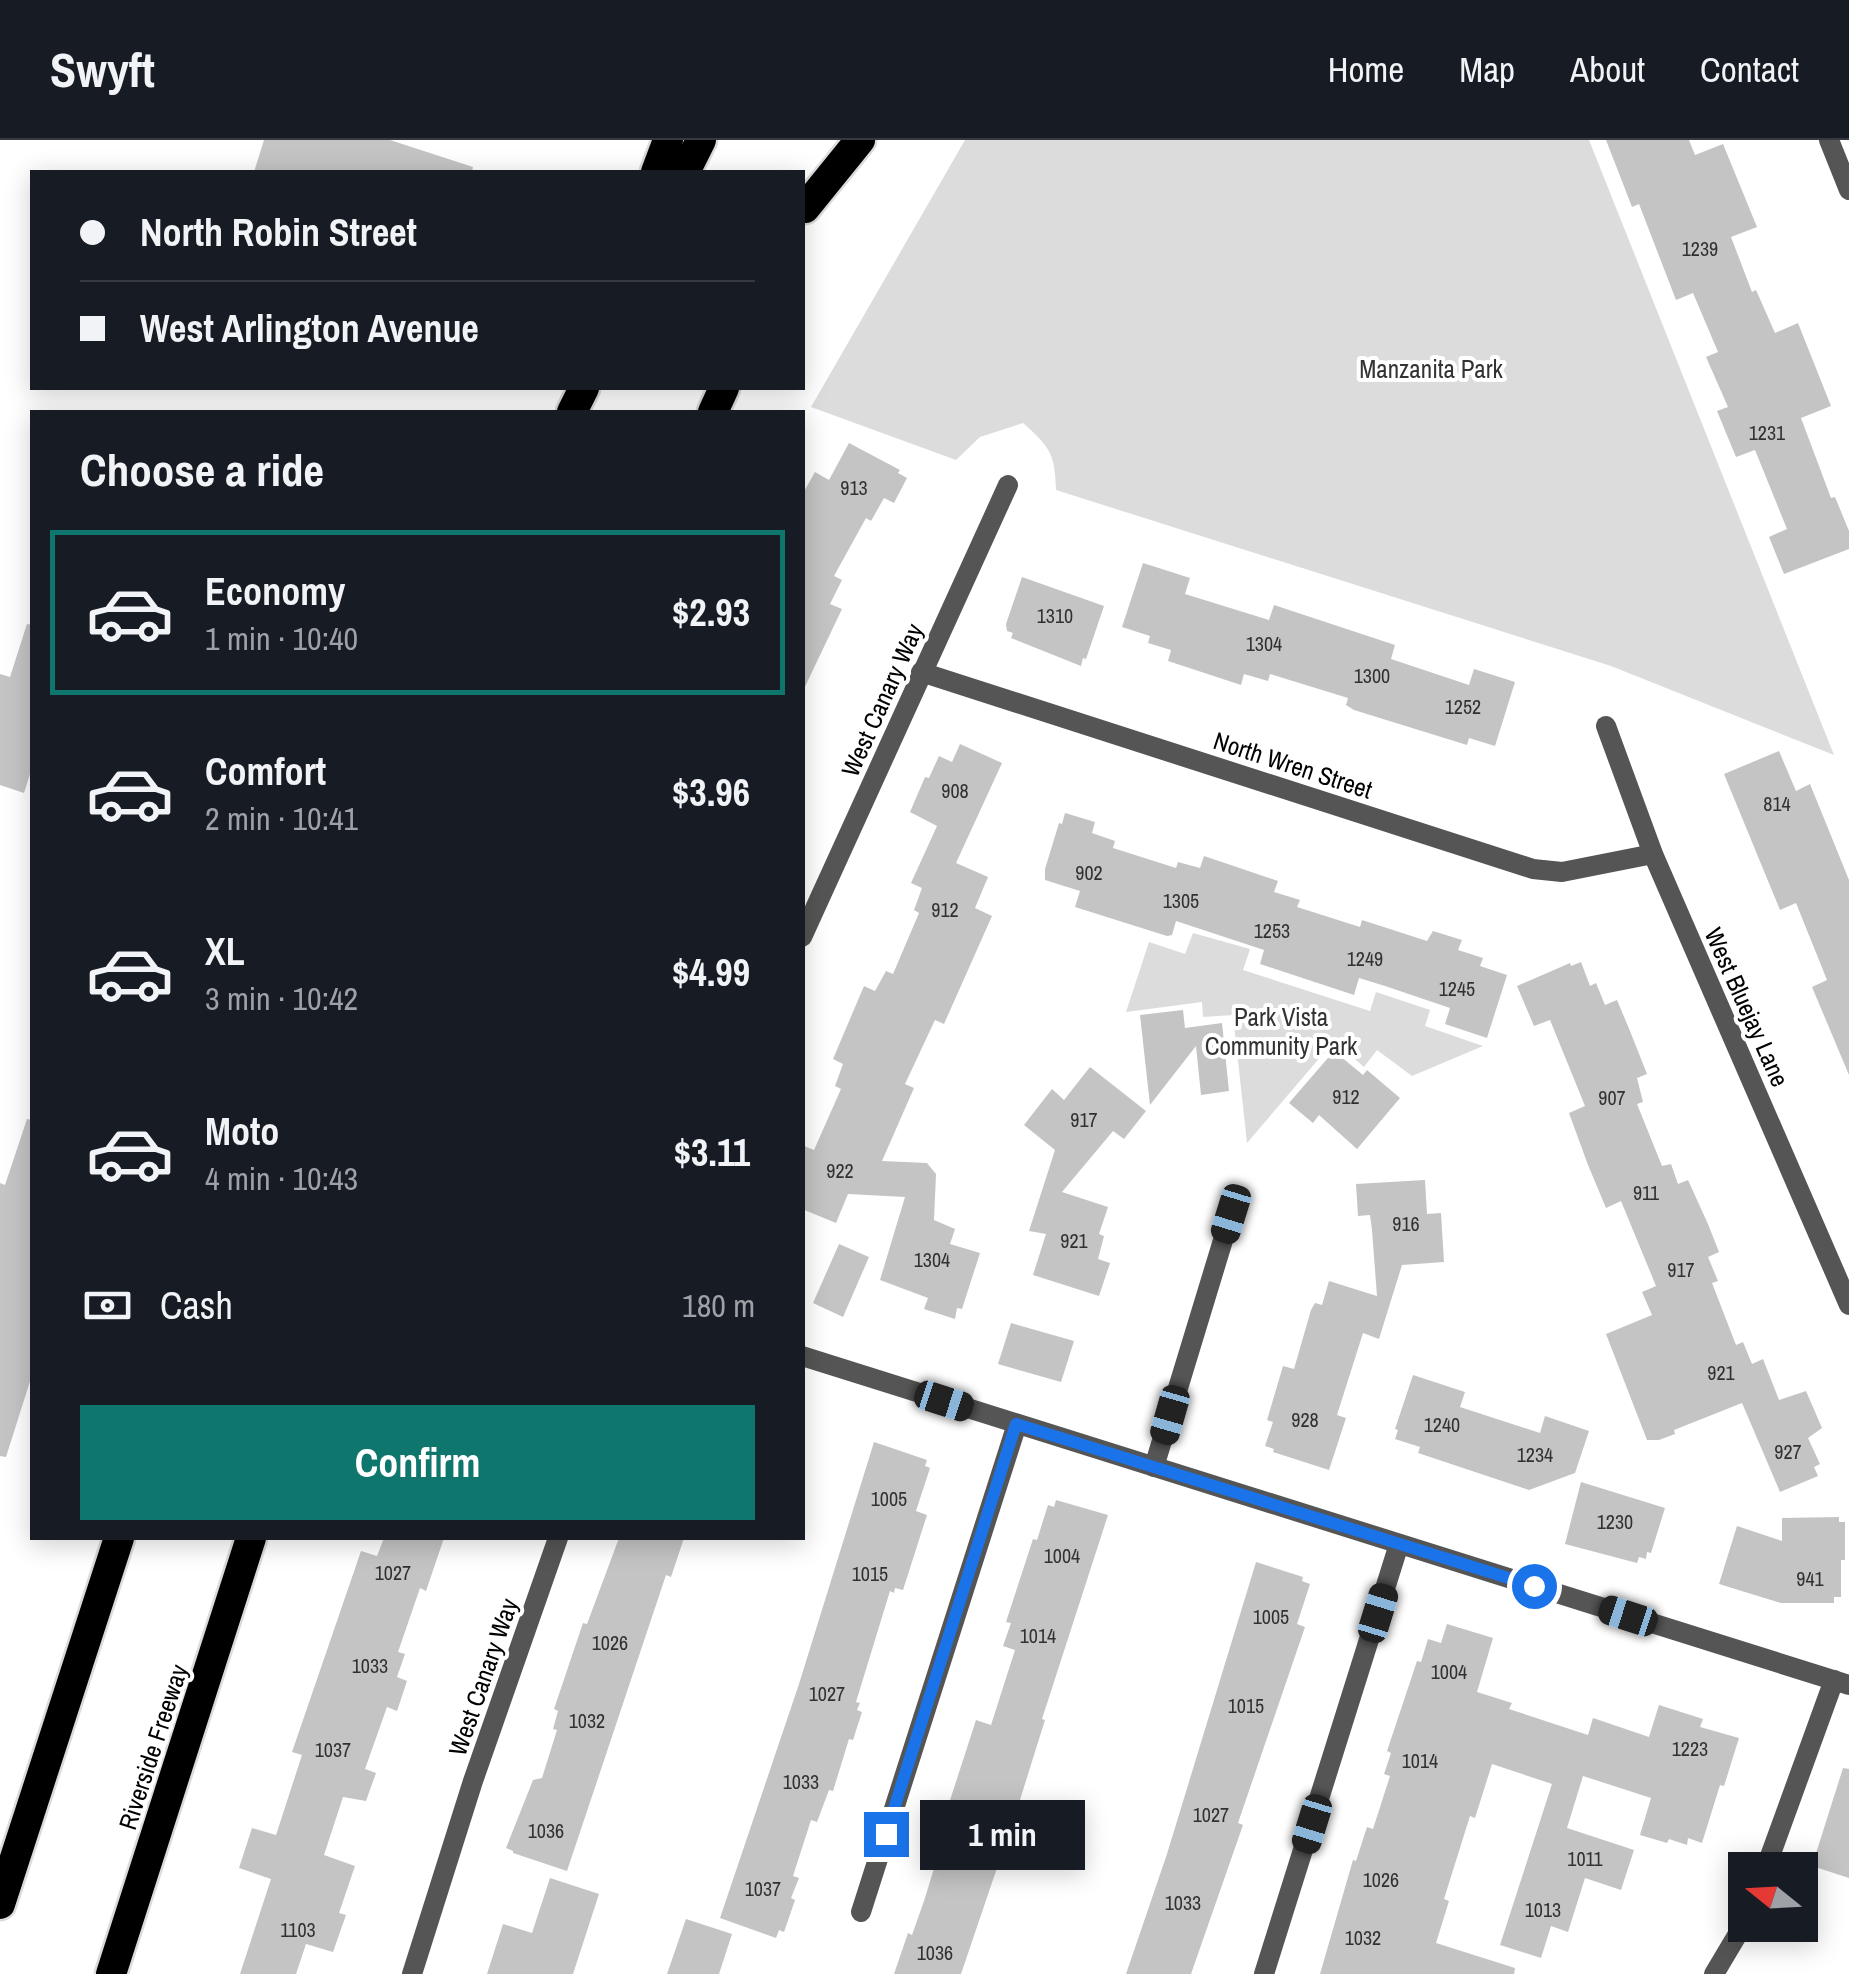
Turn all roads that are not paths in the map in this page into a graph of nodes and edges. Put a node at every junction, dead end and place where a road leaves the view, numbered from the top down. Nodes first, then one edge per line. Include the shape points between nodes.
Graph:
1 (668, 140) edge
2 (701, 140) edge
3 (836, 140) edge
4 (860, 140) edge
5 (1828, 140) edge
6 (657, 170) edge
7 (687, 170) edge
8 (1849, 190) edge
9 (805, 209) edge
10 (805, 210) edge
11 (1008, 485) dead end
12 (921, 672) junction
13 (1606, 726) dead end
14 (1653, 854) junction
15 (805, 930) edge
16 (1231, 1214) dead end
17 (1849, 1305) edge
18 (805, 1357) edge
19 (1016, 1424) junction
20 (1154, 1467) junction
21 (118, 1540) edge
22 (250, 1540) edge
23 (557, 1540) edge
24 (1399, 1544) junction
25 (1841, 1683) edge
26 (1772, 1852) edge
27 (0, 1904) edge
28 (861, 1912) dead end
29 (1733, 1942) edge
30 (111, 1974) edge
31 (412, 1974) edge
32 (1264, 1974) edge
33 (1714, 1974) edge

1 - 6 highway
2 - 7 highway
3 - 9 highway
4 - 10 highway
5 - 8 street
11 - 12 street, West Canary Way
12 - 14 street, North Wren Street via 1534,869 1562,872
12 - 15 street, West Canary Way
13 - 14 street, West Bluejay Lane
14 - 17 street, West Bluejay Lane
16 - 20 street
18 - 19 street
19 - 20 street
19 - 28 street
20 - 24 street
21 - 27 highway
22 - 30 highway, Riverside Freeway
23 - 31 street, West Canary Way
24 - 25 street
24 - 32 street
25 - 26 street
29 - 33 street

